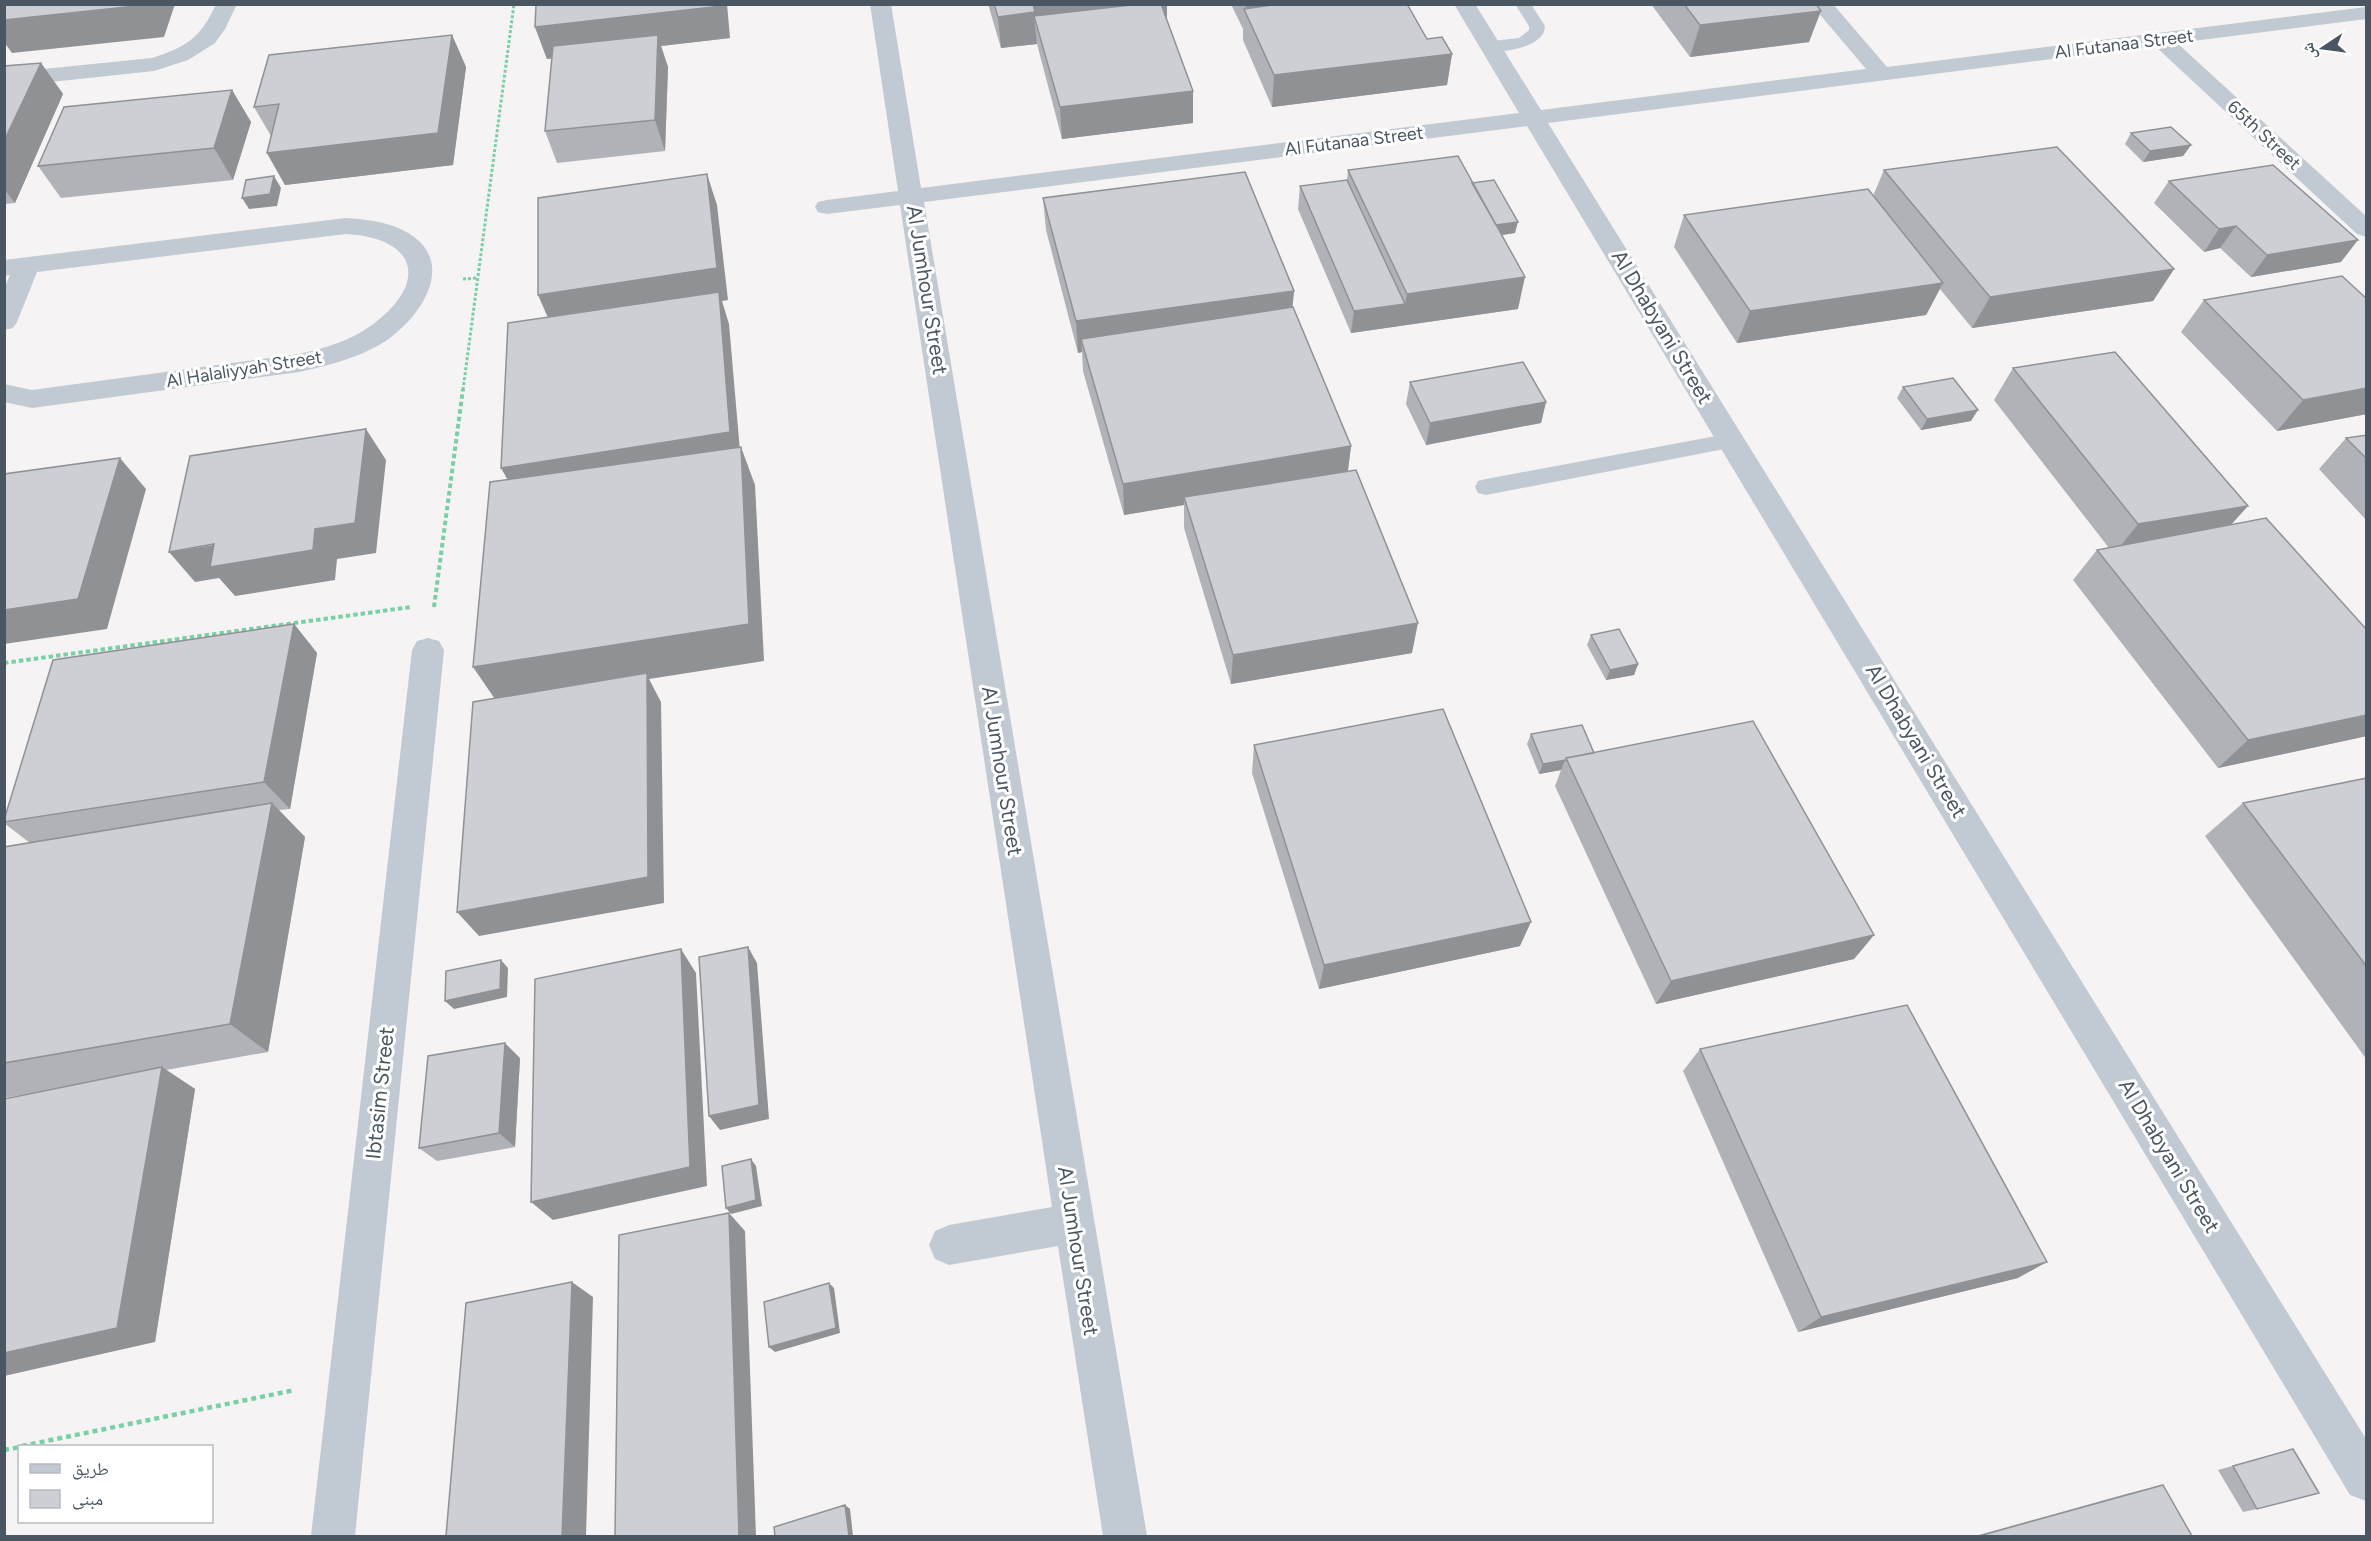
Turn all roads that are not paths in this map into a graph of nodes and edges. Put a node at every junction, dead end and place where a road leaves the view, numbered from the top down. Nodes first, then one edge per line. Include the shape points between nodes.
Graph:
1 (227, 4) edge
2 (880, 4) edge
3 (1464, 4) edge
4 (1523, 4) edge
5 (1821, 4) edge
6 (2367, 13) edge
7 (2161, 40) junction
8 (1490, 46) junction
9 (1882, 74) junction
10 (4, 80) edge
11 (1534, 118) junction
12 (912, 197) junction
13 (827, 207) dead end
14 (2367, 229) edge
15 (16, 266) edge
16 (4, 322) edge
17 (4, 393) edge
18 (1732, 441) junction
19 (1486, 487) dead end
20 (428, 650) road end
21 (1073, 1223) junction
22 (949, 1245) dead end
23 (2367, 1479) edge
24 (333, 1536) edge
25 (1125, 1536) edge

1 - 10 street via 212,36 177,57 146,65
2 - 12 street, Al Jumhour Street
3 - 8 street, Al Dhabyani Street
4 - 8 lane via 1537,26 1536,32 1524,42
5 - 9 street
6 - 7 street, Al Futanaa Street
7 - 9 street, Al Futanaa Street
7 - 14 street, 65th Street
8 - 11 street, Al Dhabyani Street
9 - 11 street, Al Futanaa Street
11 - 12 street, Al Futanaa Street
11 - 18 street, Al Dhabyani Street
12 - 13 street, Al Futanaa Street
12 - 21 street, Al Jumhour Street
15 - 16 street, Al Halaliyyah Street
15 - 17 street, Al Halaliyyah Street via 346,226 390,233 406,242 417,254 422,269 420,285 399,318 354,347 328,356 32,399
18 - 19 lane
18 - 23 street, Al Dhabyani Street
20 - 24 street, Ibtasim Street
21 - 22 street
21 - 25 street, Al Jumhour Street

